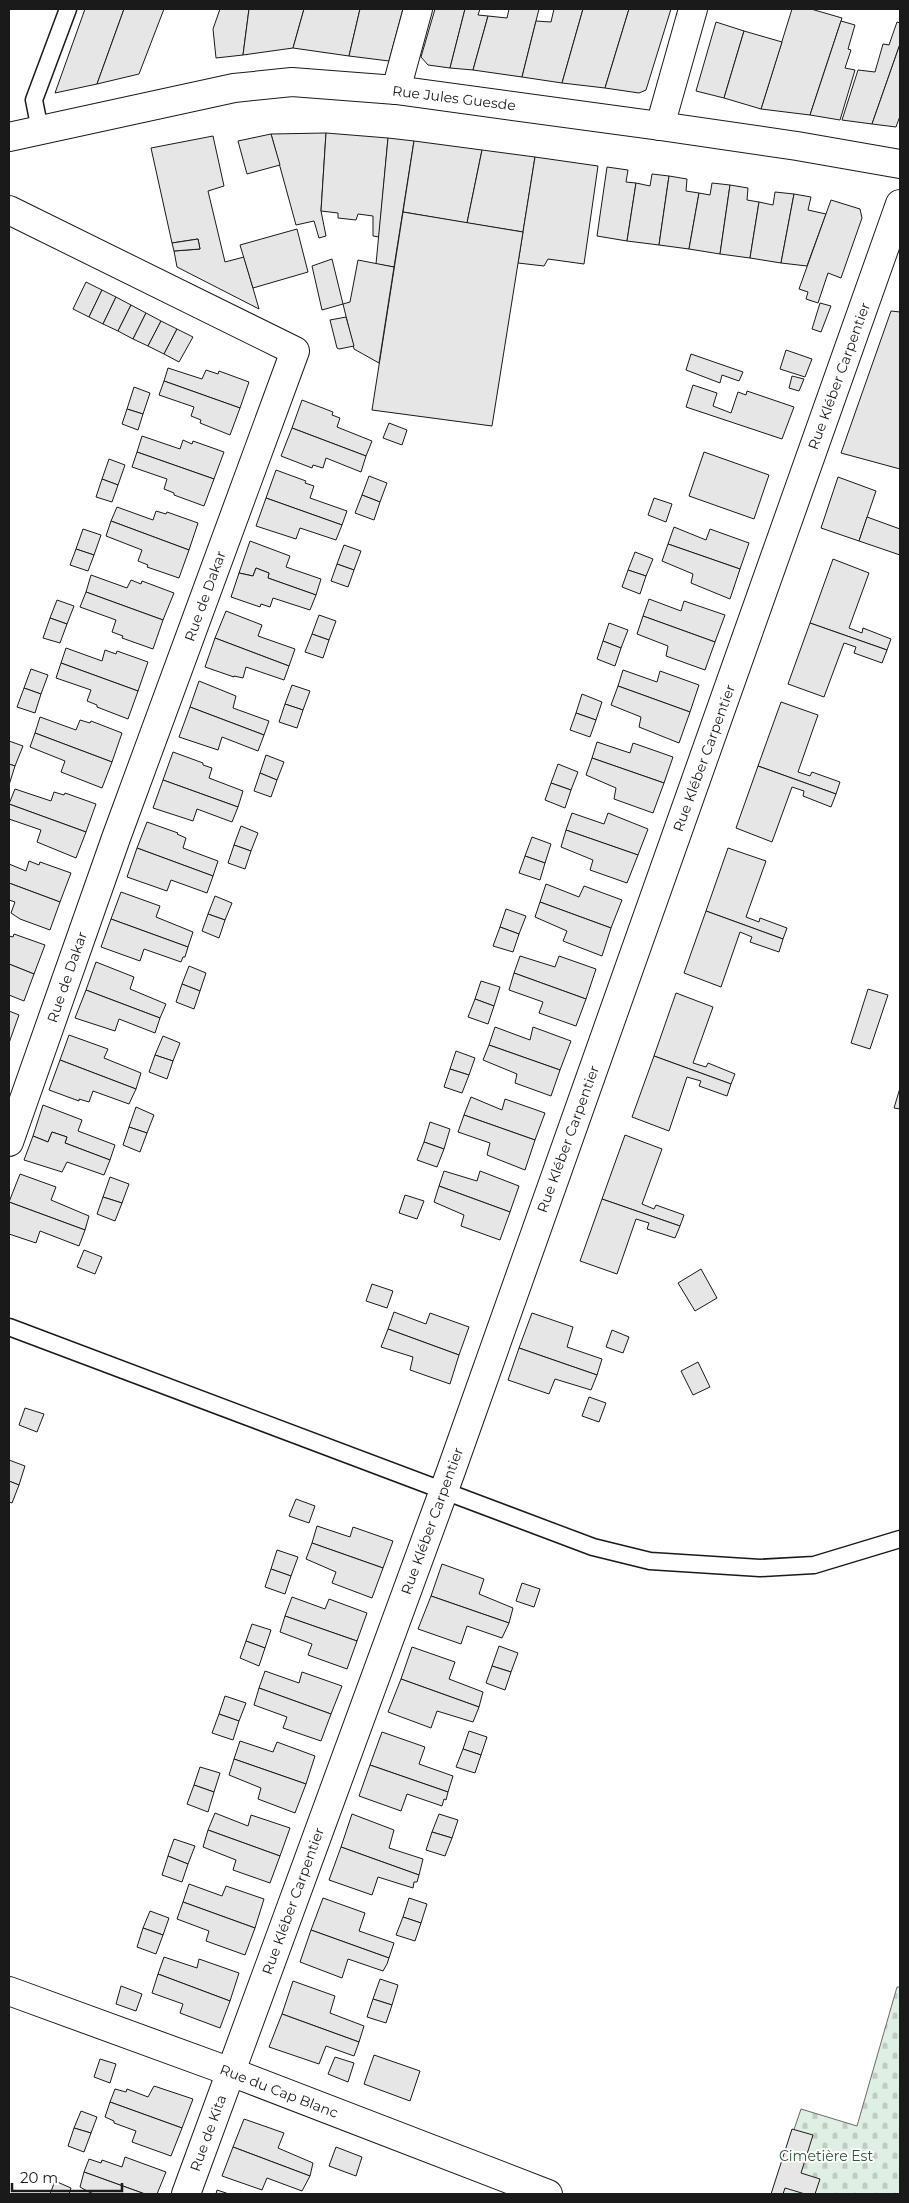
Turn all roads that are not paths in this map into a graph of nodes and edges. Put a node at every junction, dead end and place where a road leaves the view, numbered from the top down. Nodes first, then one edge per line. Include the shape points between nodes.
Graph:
1 (68, 9) edge
2 (418, 9) edge
3 (693, 9) edge
4 (396, 90) junction
5 (660, 126) junction
6 (40, 130) junction
7 (9, 137) edge
8 (900, 164) edge
9 (900, 204) edge
10 (9, 210) edge
11 (9, 1142) edge
12 (9, 1327) edge
13 (443, 1490) junction
14 (900, 1540) edge
15 (9, 1991) edge
16 (231, 2072) junction
17 (186, 2194) edge
18 (548, 2194) edge

1 - 6 lane via 34,100
2 - 4 street
3 - 5 street
4 - 5 street, Rue Jules Guesde
4 - 6 street, Rue Jules Guesde via 292,82 234,88
5 - 8 street, Rue Jules Guesde
6 - 7 street, Rue Jules Guesde
9 - 13 street, Rue Kléber Carpentier
10 - 11 street, Rue de Dakar via 295,351 119,829
12 - 13 lane
13 - 14 lane via 593,1547 650,1561 760,1568 814,1565
13 - 16 street, Rue Kléber Carpentier
15 - 16 street, Rue du Cap Blanc
16 - 17 street, Rue de Kita
16 - 18 street, Rue du Cap Blanc

